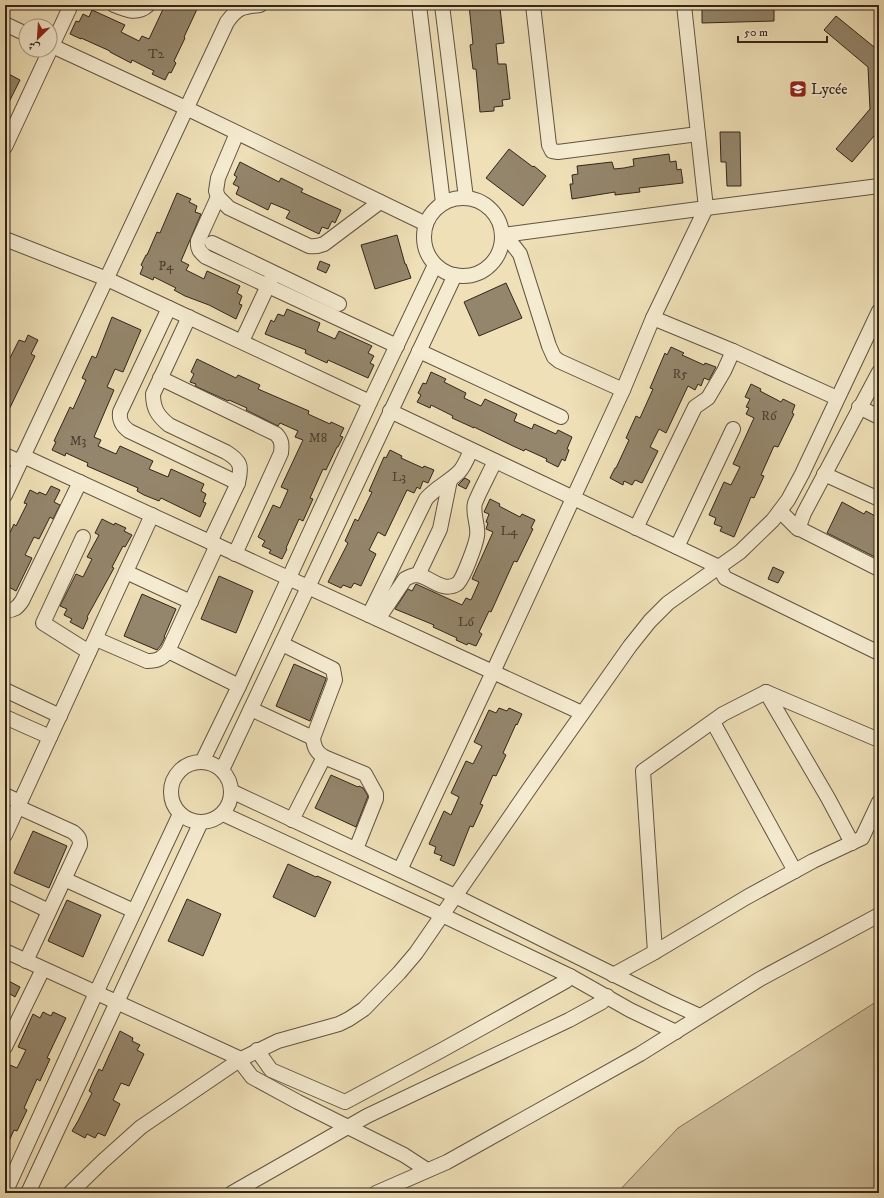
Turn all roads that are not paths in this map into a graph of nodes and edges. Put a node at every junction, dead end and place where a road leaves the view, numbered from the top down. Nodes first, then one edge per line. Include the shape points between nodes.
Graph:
1 (71, 5) edge
2 (114, 5) edge
3 (148, 5) edge
4 (225, 5) edge
5 (260, 5) edge
6 (419, 5) edge
7 (442, 5) edge
8 (533, 5) edge
9 (684, 5) edge
10 (227, 22) junction
11 (5, 24) edge
12 (18, 30) edge
13 (58, 32) edge
14 (58, 49) edge
15 (46, 58) edge
16 (186, 108) junction
17 (237, 133) junction
18 (698, 134) junction
19 (5, 147) edge
20 (879, 186) edge
21 (218, 197) junction
22 (466, 198) junction
23 (380, 202) junction
24 (443, 203) junction
25 (706, 208) junction
26 (426, 224) junction
27 (503, 235) junction
28 (5, 239) edge
29 (212, 243) dead end
30 (435, 265) junction
31 (455, 275) junction
32 (107, 279) junction
33 (271, 280) junction
34 (339, 304) dead end
35 (169, 308) junction
36 (879, 311) edge
37 (189, 317) junction
38 (653, 318) junction
39 (242, 341) junction
40 (397, 346) junction
41 (419, 351) junction
42 (733, 351) junction
43 (879, 372) edge
44 (160, 378) junction
45 (623, 390) junction
46 (837, 398) junction
47 (370, 402) junction
48 (859, 407) junction
49 (390, 411) junction
50 (562, 417) dead end
51 (879, 417) edge
52 (733, 429) dead end
53 (471, 450) junction
54 (5, 455) edge
55 (22, 459) junction
56 (496, 461) junction
57 (824, 474) junction
58 (450, 480) junction
59 (80, 482) junction
60 (238, 483) junction
61 (5, 495) edge
62 (573, 498) junction
63 (879, 499) edge
64 (780, 511) junction
65 (152, 515) junction
66 (636, 528) junction
67 (798, 529) junction
68 (83, 537) dead end
69 (213, 544) junction
70 (676, 547) junction
71 (235, 554) junction
72 (719, 567) junction
73 (879, 569) edge
74 (126, 572) junction
75 (418, 575) junction
76 (289, 578) junction
77 (308, 587) junction
78 (191, 602) junction
79 (5, 610) edge
80 (373, 617) junction
81 (96, 639) junction
82 (282, 644) junction
83 (168, 651) junction
84 (90, 652) junction
85 (879, 653) edge
86 (493, 672) junction
87 (239, 686) junction
88 (5, 690) edge
89 (766, 692) junction
90 (251, 710) junction
91 (582, 713) junction
92 (60, 716) junction
93 (5, 717) edge
94 (713, 722) junction
95 (50, 737) junction
96 (313, 738) junction
97 (879, 740) edge
98 (324, 757) junction
99 (202, 762) junction
100 (222, 770) junction
101 (231, 791) junction
102 (5, 795) edge
103 (879, 802) edge
104 (19, 804) junction
105 (180, 814) junction
106 (223, 814) junction
107 (292, 820) junction
108 (201, 822) junction
109 (5, 835) edge
110 (852, 843) junction
111 (356, 849) junction
112 (400, 870) junction
113 (796, 871) junction
114 (64, 879) junction
115 (5, 890) edge
116 (455, 896) junction
117 (49, 911) junction
118 (134, 912) junction
119 (442, 915) junction
120 (879, 915) edge
121 (5, 951) edge
122 (655, 952) junction
123 (26, 961) junction
124 (43, 969) junction
125 (613, 974) junction
126 (570, 976) junction
127 (96, 993) junction
128 (607, 996) junction
129 (117, 1002) junction
130 (700, 1016) junction
131 (8, 1030) edge
132 (676, 1032) junction
133 (5, 1047) edge
134 (257, 1050) junction
135 (240, 1059) junction
136 (348, 1127) junction
137 (427, 1170) junction
138 (5, 1193) edge
139 (28, 1193) edge
140 (70, 1193) edge
141 (232, 1193) edge
142 (376, 1193) edge

1 - 13 street
2 - 3 street via 134,12
4 - 10 street
5 - 10 street via 235,11
6 - 24 street
7 - 22 street
8 - 18 street via 549,145 552,151
9 - 18 street
10 - 16 street
11 - 12 street
14 - 16 street
15 - 19 street
16 - 17 street
16 - 32 street
17 - 21 street via 218,178
17 - 23 street
18 - 25 street
20 - 25 street
21 - 23 street via 229,208 309,246 324,244
21 - 33 street via 198,241 200,252 206,257
22 - 24 street via 456,198
22 - 27 street via 477,200 495,214
23 - 26 street
24 - 26 street via 430,215
25 - 27 street
25 - 38 street
26 - 30 street via 425,246 428,256
27 - 31 street via 496,259 488,267 478,274
27 - 45 street via 520,254 554,356
28 - 32 street
29 - 33 street
30 - 31 street via 444,272
30 - 40 street
31 - 41 street
32 - 35 street
32 - 55 street
33 - 34 street
33 - 39 street
33 - 40 street
35 - 37 street
35 - 60 street via 120,412 120,422 129,431
36 - 46 street
37 - 39 street
37 - 44 street
38 - 42 street
38 - 45 street
39 - 47 street
40 - 47 street
41 - 49 street
41 - 50 street
42 - 46 street
42 - 66 street via 708,398 695,407
43 - 48 street
44 - 60 street via 153,394 153,403 162,419 234,457 240,464
44 - 71 street via 276,434 280,439 281,453
45 - 62 street
46 - 64 street via 802,474
47 - 76 street
48 - 51 street
48 - 57 street
49 - 53 street
49 - 77 street
52 - 70 street
53 - 56 street
53 - 58 street via 460,471
54 - 55 street
55 - 59 street
55 - 61 street
56 - 62 street
56 - 75 street via 475,504 477,537 458,583 442,586
57 - 63 street
57 - 67 street
58 - 75 street via 440,529
58 - 80 street via 426,499
59 - 65 street
59 - 79 street via 22,601 17,608
60 - 69 street
62 - 66 street
62 - 86 street
64 - 67 street
64 - 72 street via 740,552
65 - 69 street
65 - 74 street
66 - 70 street
67 - 73 street
68 - 84 street via 43,623
69 - 71 street
69 - 78 street
70 - 72 street
71 - 76 street
72 - 85 street via 725,578
72 - 91 street via 668,603 650,621
74 - 78 street
74 - 81 street
75 - 80 street via 406,579
76 - 77 street
76 - 87 street
77 - 80 street
77 - 82 street
78 - 83 street
80 - 86 street
81 - 83 street via 147,661 163,658
81 - 84 street
82 - 90 street
82 - 96 street via 333,669 335,680
83 - 87 street
84 - 92 street
86 - 91 street
86 - 112 street
87 - 99 street
88 - 92 street
89 - 94 street via 723,714
89 - 97 street
89 - 110 street
90 - 96 street
90 - 100 street
91 - 116 street
92 - 95 street
93 - 95 street
94 - 113 street
94 - 122 street via 643,771
95 - 104 street
96 - 98 street via 318,753
98 - 107 street
98 - 111 street via 365,774 376,794
99 - 100 street
99 - 105 street via 186,765 174,779 172,800
100 - 101 street via 228,778
101 - 106 street via 229,805
101 - 107 street
102 - 104 street
103 - 110 street via 862,838
104 - 109 street
104 - 114 street via 73,832 80,839 80,845
105 - 108 street
105 - 118 street
106 - 108 street via 214,820
106 - 119 street
107 - 111 street
108 - 129 street
110 - 113 street
111 - 112 street
112 - 116 street
113 - 122 street
114 - 117 street
114 - 118 street
115 - 117 street
116 - 119 street
116 - 125 street
117 - 123 street
118 - 127 street
119 - 126 street
119 - 134 street via 416,953 364,1009 339,1024 286,1038
120 - 130 street via 760,978
121 - 123 street
122 - 125 street
123 - 124 street
124 - 127 street
124 - 131 street
125 - 130 street
126 - 128 street
126 - 134 street via 566,981 345,1102 271,1070
127 - 129 street
127 - 138 street
128 - 132 street
128 - 136 street via 602,1002 569,1020
129 - 135 street
129 - 139 street
130 - 132 street
131 - 133 street
132 - 137 street via 447,1162
134 - 135 street
135 - 136 street via 252,1078
135 - 140 street via 141,1128
136 - 137 street via 404,1155
136 - 141 street
137 - 142 street

